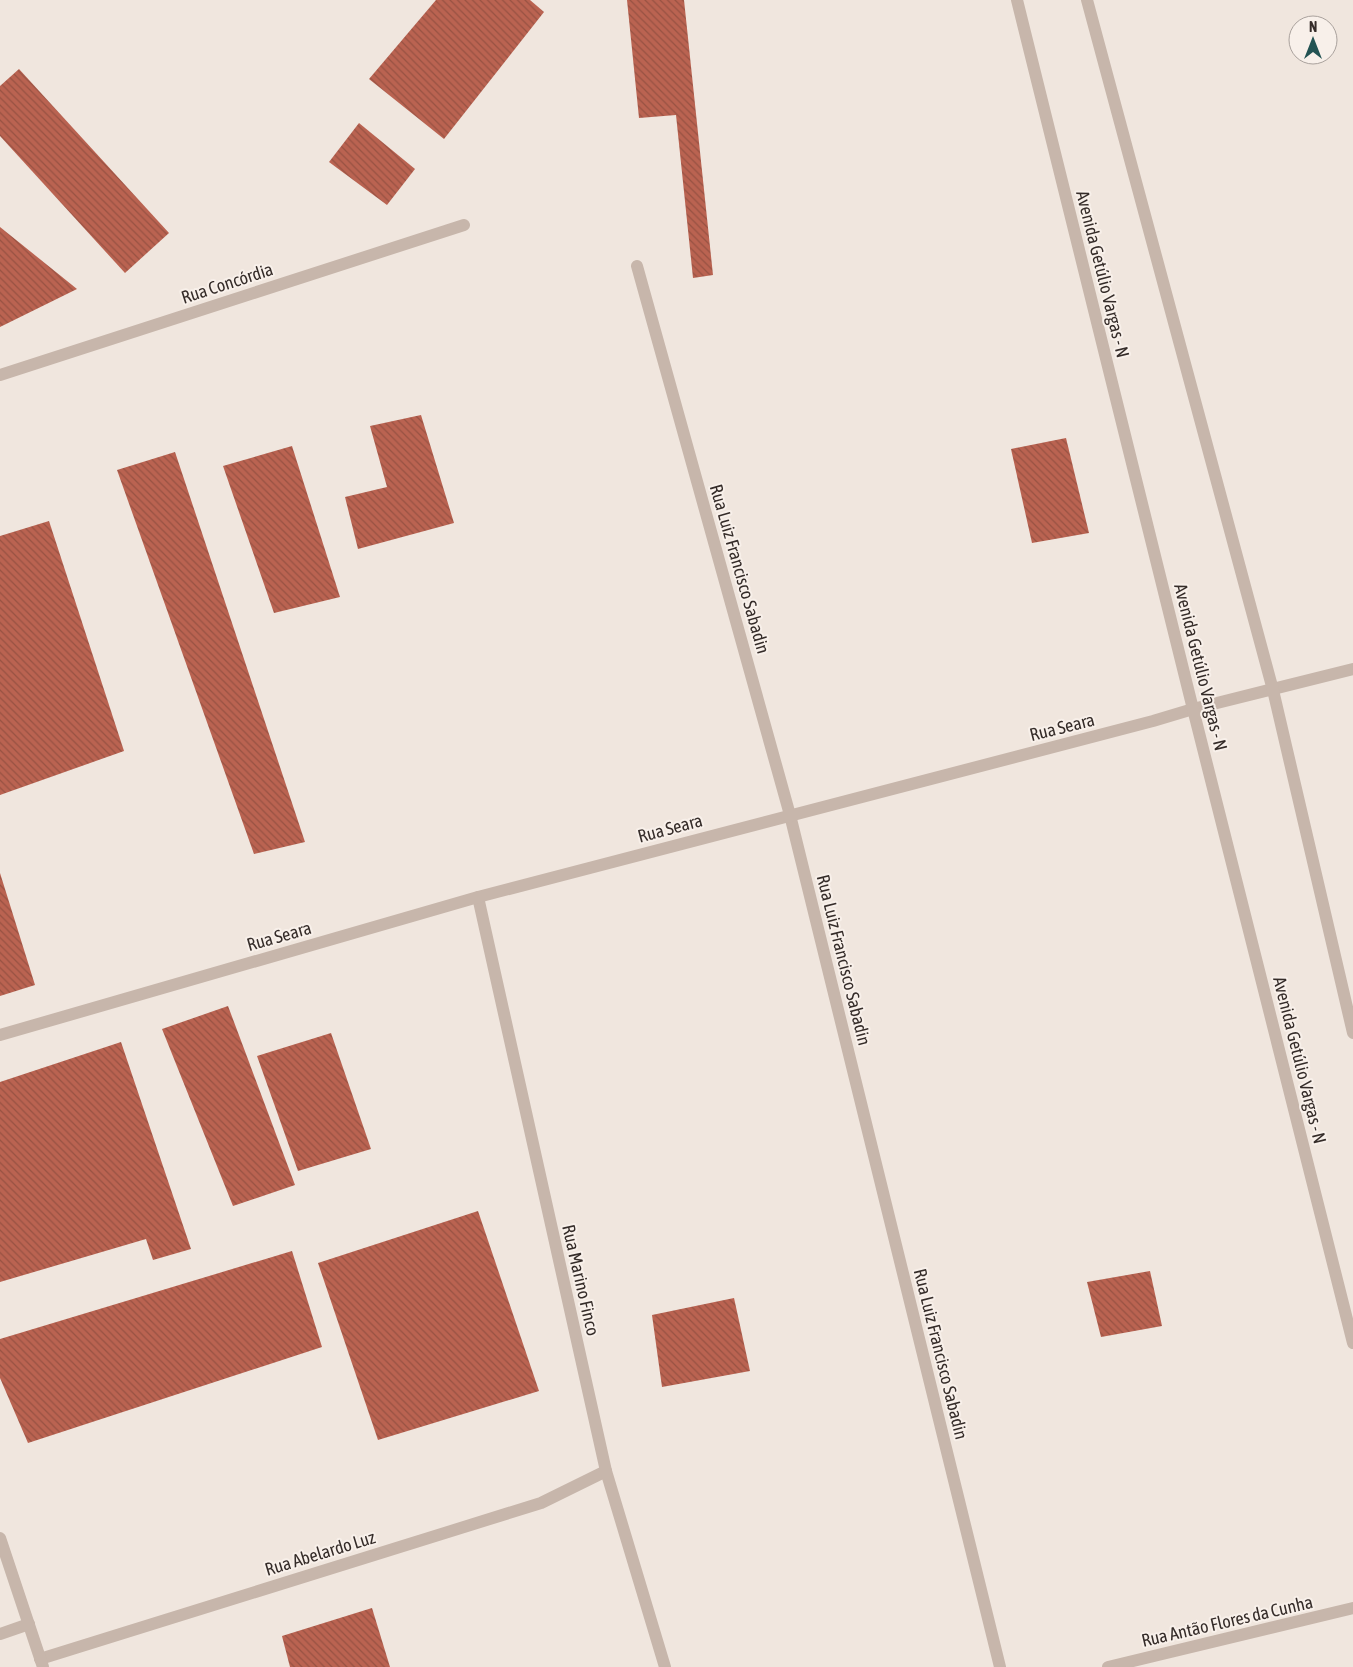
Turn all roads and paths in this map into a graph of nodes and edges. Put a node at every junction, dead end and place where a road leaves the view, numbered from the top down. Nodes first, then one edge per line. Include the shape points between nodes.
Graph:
1 (1017, 0) edge
2 (1087, 0) edge
3 (464, 225) dead end
4 (638, 266) dead end
5 (0, 375) edge
6 (1353, 669) edge
7 (1272, 690) junction
8 (1193, 709) junction
9 (790, 815) junction
10 (478, 897) junction
11 (1353, 1033) edge
12 (0, 1035) edge
13 (1353, 1343) edge
14 (606, 1471) junction
15 (0, 1538) edge
16 (1353, 1608) edge
17 (28, 1624) junction
18 (0, 1634) edge
19 (41, 1663) edge
20 (665, 1667) edge
21 (1000, 1667) edge
22 (1108, 1667) edge

1 - 8 street, Avenida Getúlio Vargas - N
2 - 7 street
3 - 5 street, Rua Concórdia
4 - 9 street, Rua Luiz Francisco Sabadin
6 - 7 street, Rua Seara
7 - 8 street, Rua Seara
7 - 11 street
8 - 9 street, Rua Seara
8 - 13 street, Avenida Getúlio Vargas - N
9 - 10 street, Rua Seara
9 - 21 street, Rua Luiz Francisco Sabadin
10 - 12 street, Rua Seara
10 - 14 street, Rua Marino Finco
14 - 19 street, Rua Abelardo Luz via 540,1502
14 - 20 street, Rua Marino Finco
15 - 17 street
16 - 22 street, Rua Antão Flores da Cunha
17 - 18 street
17 - 19 street

